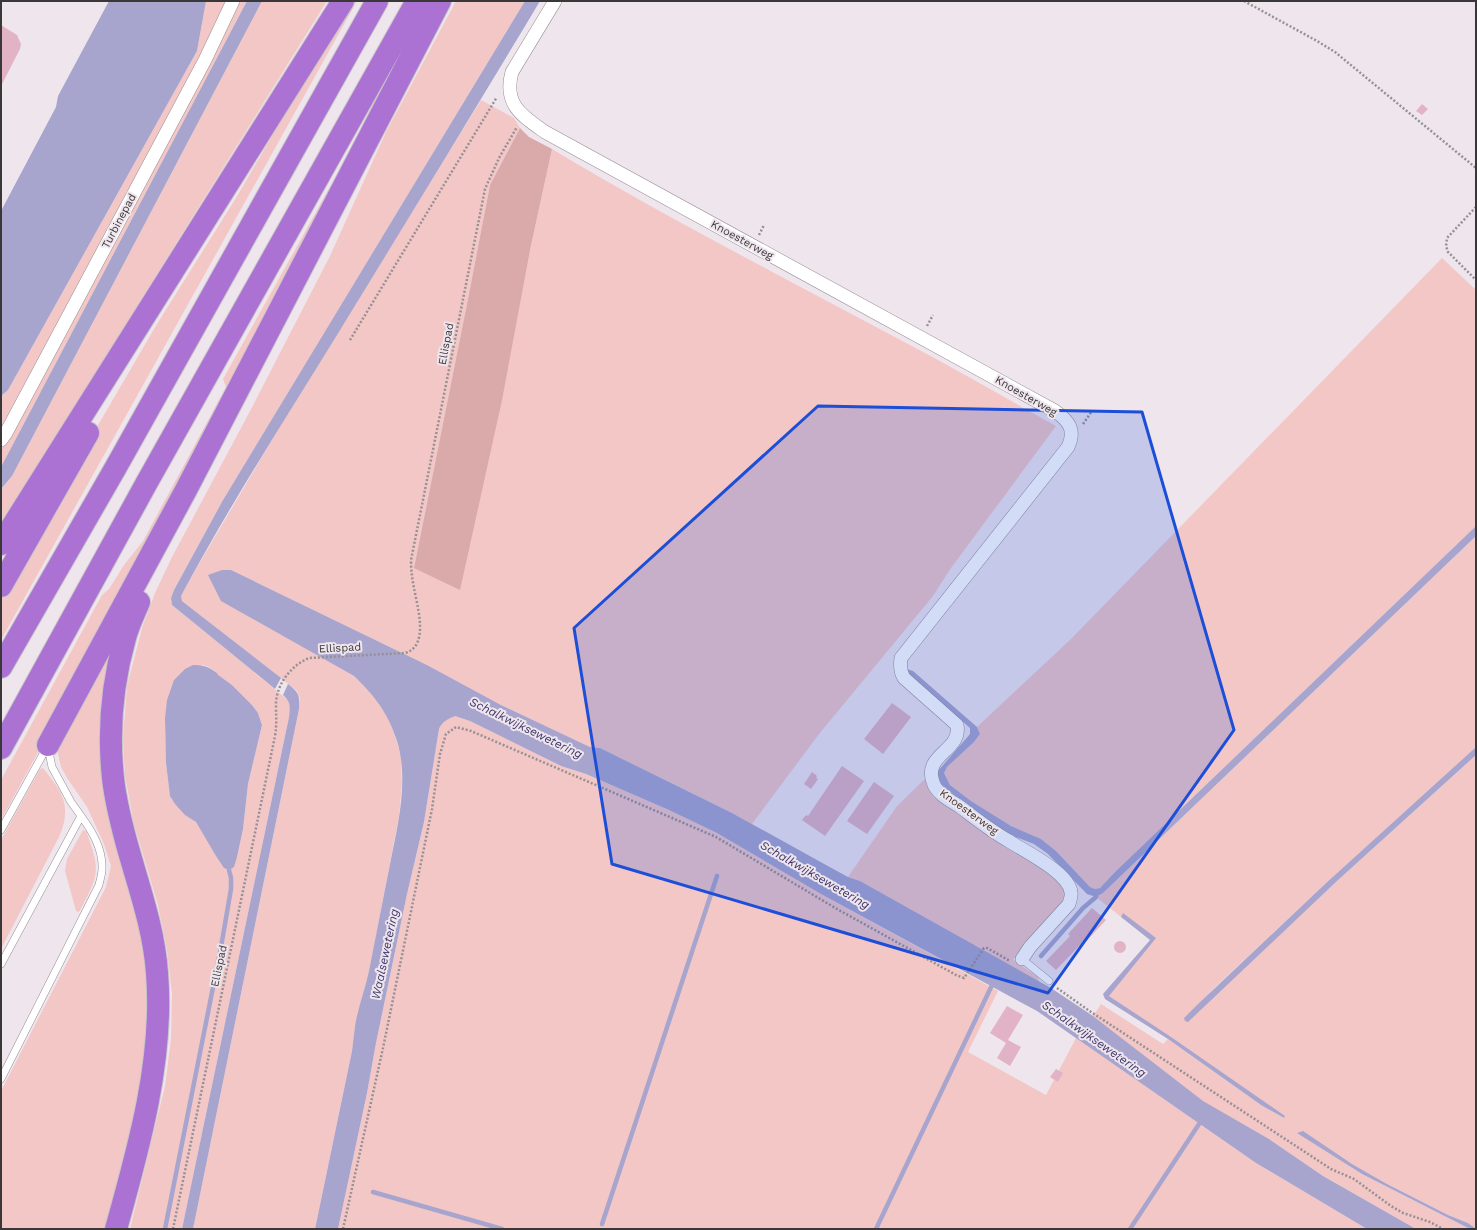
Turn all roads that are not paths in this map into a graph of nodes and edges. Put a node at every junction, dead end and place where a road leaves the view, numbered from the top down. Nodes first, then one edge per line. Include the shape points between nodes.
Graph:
1 (233, 1) edge
2 (343, 1) edge
3 (377, 1) edge
4 (417, 1) edge
5 (440, 1) edge
6 (555, 1) edge
7 (152, 306) junction
8 (1, 440) edge
9 (186, 490) junction
10 (1, 544) edge
11 (1, 586) edge
12 (1, 667) edge
13 (48, 745) junction
14 (1, 748) edge
15 (81, 816) junction
16 (1, 830) edge
17 (1022, 959) joint
18 (1, 964) edge
19 (1049, 981) road end
20 (1, 1079) edge
21 (116, 1229) edge

1 - 8 street, Turbinepad via 201,67
2 - 7 highway
3 - 12 highway
4 - 14 highway
5 - 9 highway
6 - 17 street, Knoesterweg via 512,72 509,91 513,102 524,116 545,132 1055,410 1068,424 1072,434 1068,447 901,658 900,663 900,671 904,678 957,725 955,741 937,758 931,768 934,786 946,798 996,833 1051,867 1071,890 1069,904
7 - 10 highway
7 - 11 highway via 98,415
9 - 13 highway
9 - 21 highway via 129,628 114,684 110,733 113,780 154,944 159,1002 157,1043 150,1091
13 - 15 lane via 52,767
13 - 16 lane
15 - 18 lane
15 - 20 lane via 100,850 102,869 98,885
17 - 19 lane

